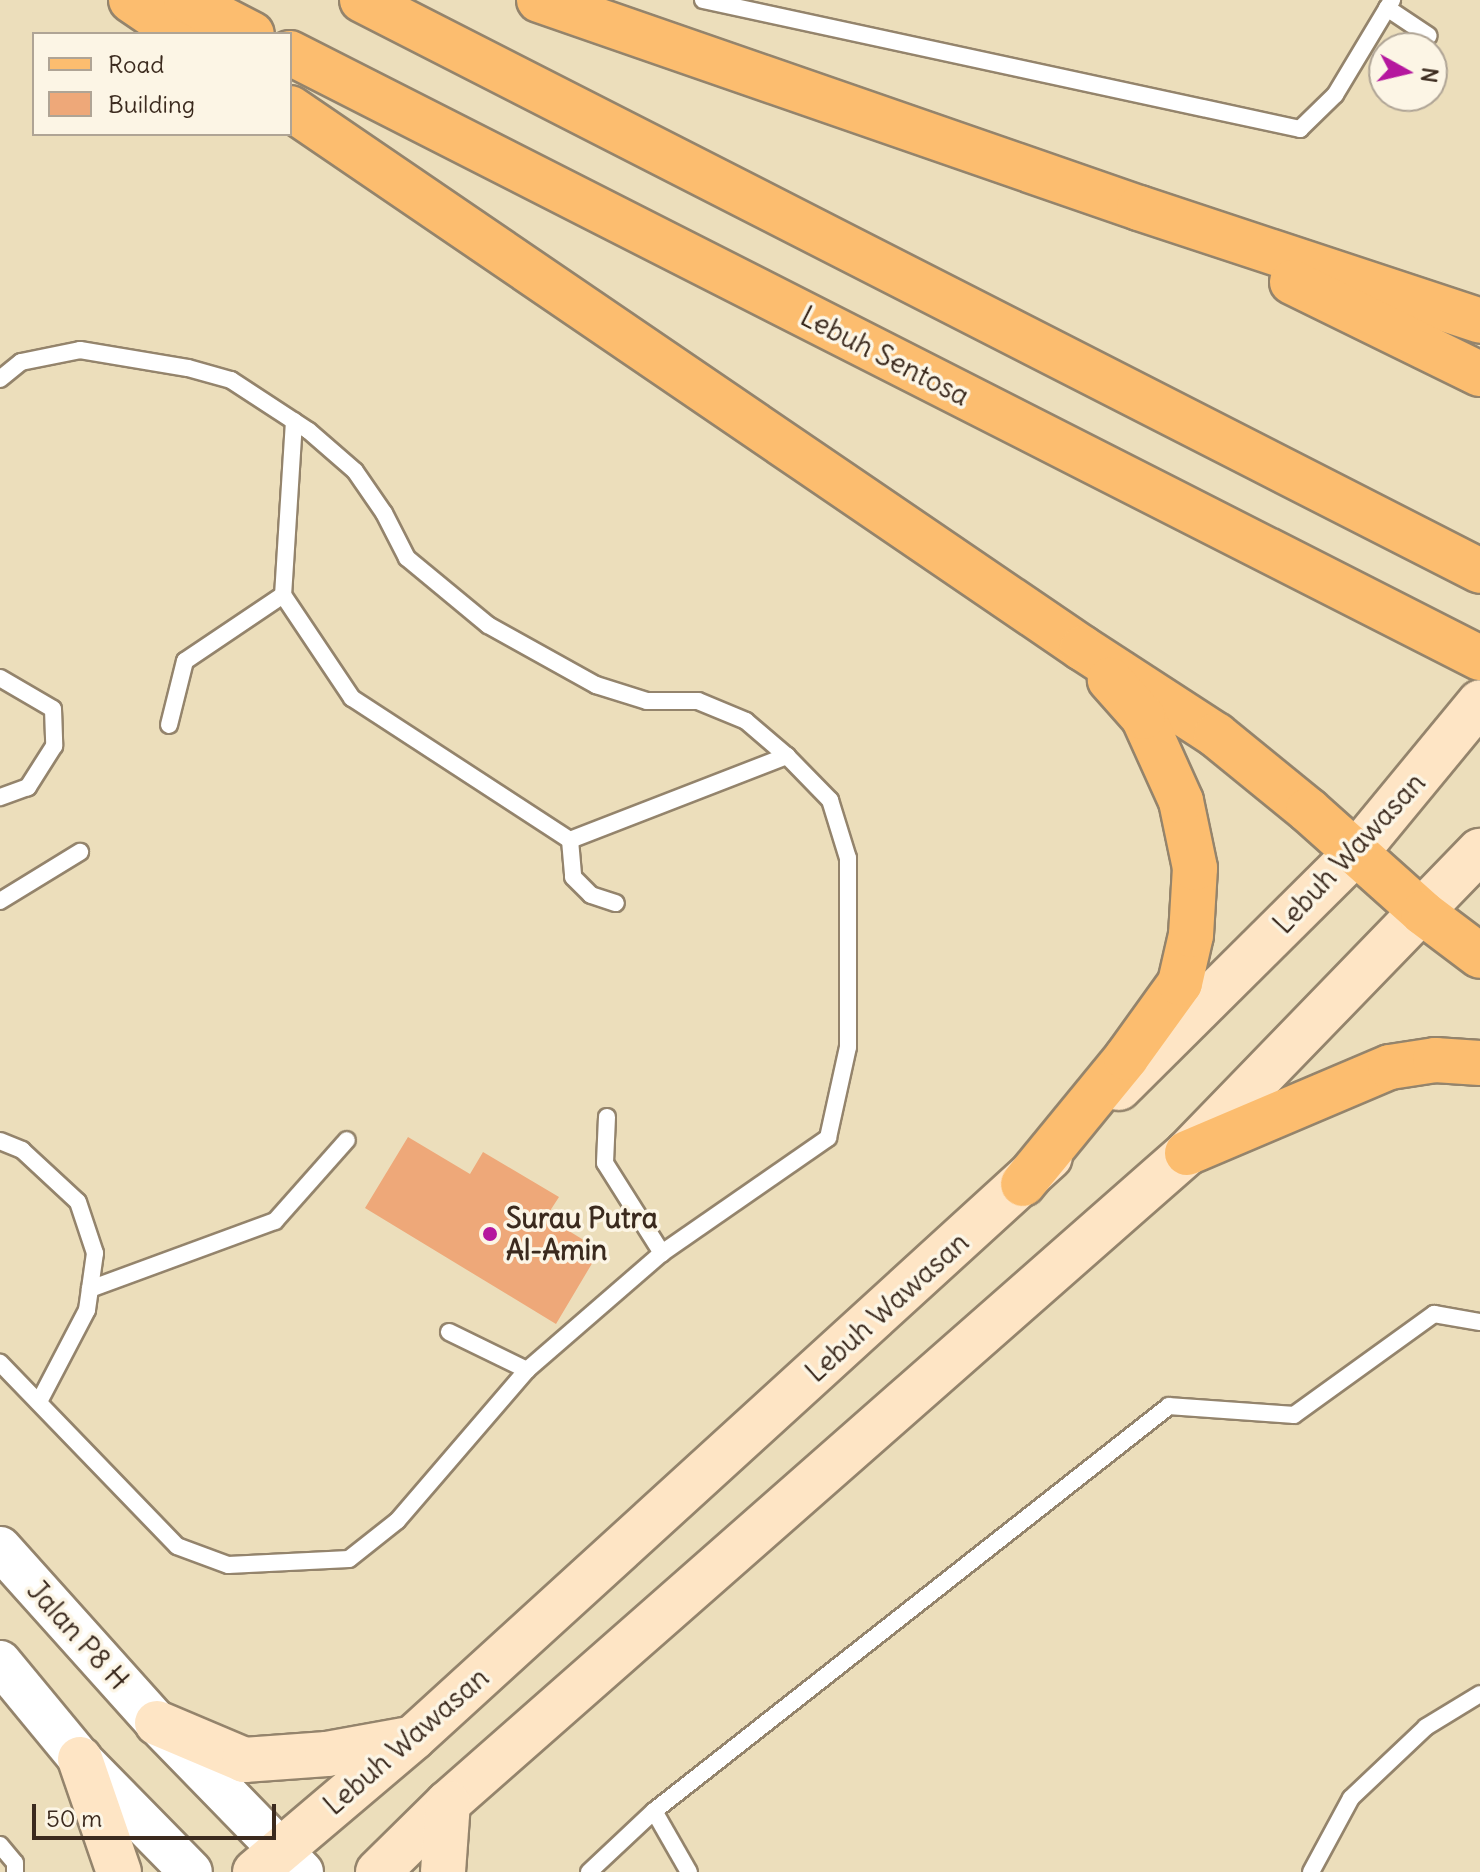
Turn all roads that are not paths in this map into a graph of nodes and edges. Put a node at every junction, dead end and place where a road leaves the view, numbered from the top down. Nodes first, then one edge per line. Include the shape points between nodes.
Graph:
1 (131, 0) edge
2 (186, 0) edge
3 (362, 0) edge
4 (539, 0) edge
5 (703, 0) edge
6 (1390, 4) edge
7 (178, 32) edge
8 (248, 32) edge
9 (1424, 32) edge
10 (292, 54) edge
11 (292, 109) edge
12 (1139, 208) junction
13 (1480, 321) edge
14 (1480, 374) edge
15 (0, 379) edge
16 (294, 421) junction
17 (1480, 571) edge
18 (283, 595) junction
19 (1082, 648) junction
20 (1480, 658) edge
21 (0, 678) edge
22 (1480, 702) edge
23 (169, 725) dead end
24 (787, 756) junction
25 (0, 797) edge
26 (570, 840) junction
27 (1480, 851) edge
28 (80, 852) dead end
29 (1354, 855) junction
30 (0, 901) edge
31 (616, 903) dead end
32 (1423, 913) junction
33 (1480, 956) edge
34 (1480, 1063) edge
35 (607, 1117) dead end
36 (347, 1140) dead end
37 (0, 1141) edge
38 (1187, 1153) junction
39 (1023, 1184) junction
40 (662, 1253) junction
41 (90, 1289) junction
42 (1480, 1322) edge
43 (449, 1332) dead end
44 (0, 1363) edge
45 (527, 1370) junction
46 (39, 1402) junction
47 (0, 1548) edge
48 (0, 1662) edge
49 (1480, 1694) edge
50 (157, 1723) junction
51 (413, 1738) junction
52 (80, 1759) junction
53 (448, 1803) junction
54 (654, 1811) junction
55 (0, 1845) edge
56 (279, 1864) edge
57 (15, 1872) edge
58 (119, 1872) edge
59 (191, 1872) edge
60 (378, 1872) edge
61 (443, 1872) edge
62 (589, 1872) edge
63 (689, 1872) edge
64 (1311, 1872) edge

1 - 7 main road
2 - 8 main road
3 - 17 main road
4 - 12 main road
5 - 6 lane via 1300,129 1335,95
6 - 9 lane
10 - 20 main road, Lebuh Sentosa
11 - 19 main road
12 - 13 main road
12 - 14 main road
15 - 16 lane via 21,362 80,350 231,380
16 - 18 lane
16 - 24 lane via 355,471 407,558 488,625 596,685 647,701 698,701 746,721
18 - 23 lane via 185,661
18 - 26 lane via 352,698
19 - 29 main road via 1216,735
19 - 39 main road via 1143,717 1181,801 1195,868 1191,935 1180,983
21 - 25 lane via 53,709 54,734 54,746 28,787
22 - 29 main road, Lebuh Wawasan
24 - 26 lane
24 - 40 lane via 830,800 848,858 848,1047 828,1138
26 - 31 lane via 573,877 591,895
27 - 32 main road
28 - 30 lane
29 - 32 main road
29 - 39 main road, Lebuh Wawasan
32 - 33 main road
32 - 38 main road
34 - 38 main road via 1435,1060 1390,1067
35 - 40 lane via 605,1163
36 - 41 lane via 275,1221
37 - 41 lane via 22,1150 78,1202 95,1253
38 - 53 main road
39 - 51 main road, Lebuh Wawasan
40 - 45 lane
41 - 46 lane via 87,1310
42 - 54 lane via 1434,1314 1294,1415 1169,1406
43 - 45 lane
44 - 46 lane
45 - 46 lane via 397,1521 349,1559 228,1565 177,1546
47 - 50 street, Jalan P8 H
48 - 52 street
49 - 64 lane via 1426,1727 1351,1798
50 - 51 main road via 244,1760 327,1754
50 - 56 street, Jalan P8 H
51 - 56 main road, Lebuh Wawasan
52 - 58 main road
52 - 59 street
53 - 60 main road
53 - 61 main road
54 - 62 lane
54 - 63 lane
55 - 57 lane via 15,1863

